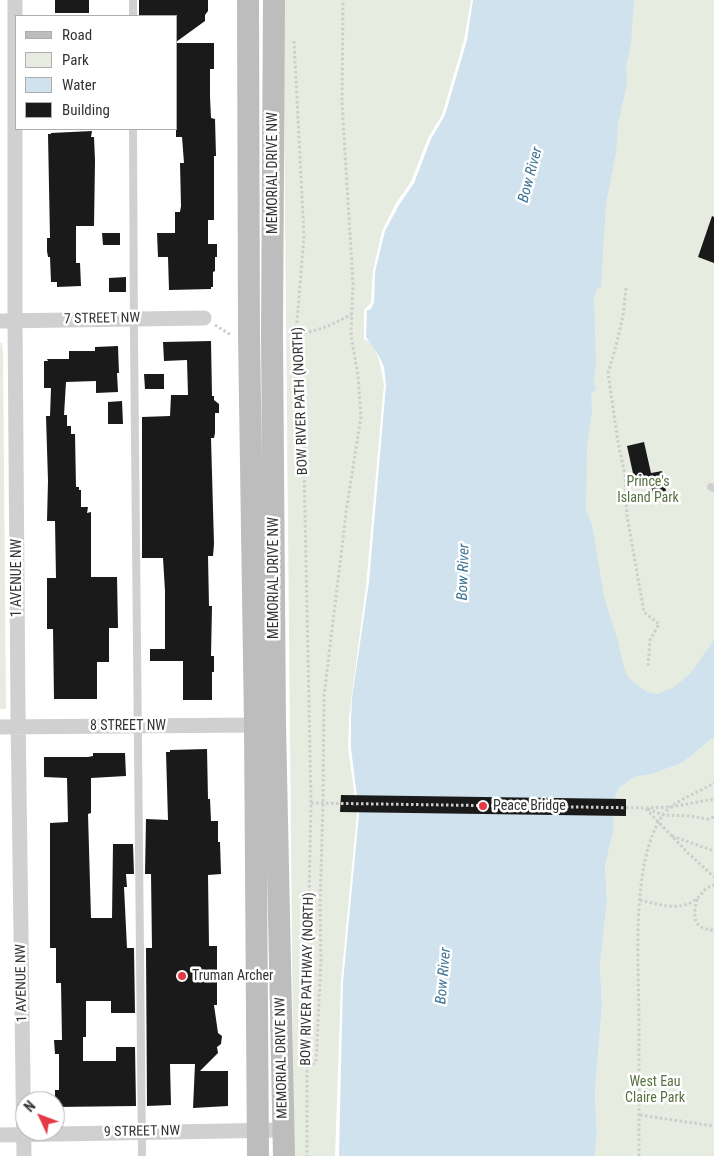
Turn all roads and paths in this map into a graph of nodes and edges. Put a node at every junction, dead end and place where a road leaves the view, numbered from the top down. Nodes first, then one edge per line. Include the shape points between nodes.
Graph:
1 (15, 0) edge
2 (133, 0) edge
3 (248, 0) edge
4 (274, 0) edge
5 (344, 0) edge
6 (133, 15) edge
7 (294, 37) dead end
8 (133, 130) edge
9 (626, 288) dead end
10 (352, 314) junction
11 (204, 318) joint
12 (133, 319) junction
13 (7, 321) edge
14 (288, 334) dead end
15 (296, 334) junction
16 (236, 335) dead end
17 (648, 666) dead end
18 (255, 725) junction
19 (138, 726) junction
20 (0, 727) edge
21 (18, 727) junction
22 (714, 783) edge
23 (714, 799) edge
24 (311, 802) junction
25 (323, 803) junction
26 (671, 807) junction
27 (645, 808) junction
28 (663, 815) junction
29 (714, 817) edge
30 (708, 819) junction
31 (714, 822) edge
32 (658, 824) junction
33 (671, 835) junction
34 (714, 851) edge
35 (714, 877) edge
36 (714, 885) edge
37 (697, 898) junction
38 (640, 900) junction
39 (714, 930) edge
40 (307, 1068) junction
41 (23, 1091) edge
42 (640, 1115) junction
43 (714, 1126) edge
44 (258, 1130) junction
45 (284, 1130) junction
46 (142, 1132) junction
47 (65, 1134) edge
48 (0, 1135) edge
49 (15, 1135) edge
50 (24, 1141) edge
51 (24, 1156) edge
52 (142, 1156) edge
53 (258, 1156) edge
54 (284, 1156) edge
55 (307, 1156) edge
56 (639, 1156) edge

1 - 13 street, 1 AVENUE NW
2 - 6 lane
3 - 18 main road, MEMORIAL DRIVE NW
4 - 45 main road, MEMORIAL DRIVE NW via 275,705
5 - 10 path via 342,102
7 - 15 path, BOW RIVER PATH (NORTH) via 304,236
8 - 12 lane
9 - 17 path via 623,316 608,373 625,475 627,516 644,612 659,624 650,640
10 - 15 path via 315,332
10 - 25 path via 361,417 324,696
11 - 12 street, 7 STREET NW
11 - 16 path via 228,335
12 - 13 street, 7 STREET NW
12 - 19 lane
13 - 21 street, 1 AVENUE NW
14 - 15 path
15 - 24 path, BOW RIVER PATH (NORTH) via 303,417
18 - 19 street, 8 STREET NW
18 - 44 main road, MEMORIAL DRIVE NW
19 - 21 street, 8 STREET NW
19 - 46 lane
20 - 21 street, 8 STREET NW
21 - 41 street, 1 AVENUE NW
22 - 26 path
23 - 26 path
24 - 25 path
24 - 40 path, BOW RIVER PATHWAY (NORTH)
25 - 27 path
25 - 40 path via 322,960 316,1062
26 - 27 path
26 - 28 path
27 - 28 path
27 - 32 path
28 - 30 path
28 - 32 path
29 - 30 path
30 - 31 path
32 - 33 path
32 - 38 path via 647,850
33 - 34 path
33 - 35 path
36 - 37 path via 702,890
37 - 38 path via 686,904 666,907
37 - 39 path via 695,921 701,927
38 - 42 path
40 - 55 path, BOW RIVER PATHWAY (NORTH)
42 - 43 path
42 - 56 path
44 - 45 street, 9 STREET NW
44 - 46 street, 9 STREET NW
44 - 53 main road, MEMORIAL DRIVE NW
45 - 54 main road, MEMORIAL DRIVE NW
46 - 47 street, 9 STREET NW
46 - 52 lane
48 - 49 street, 9 STREET NW
50 - 51 street, 1 AVENUE NW

